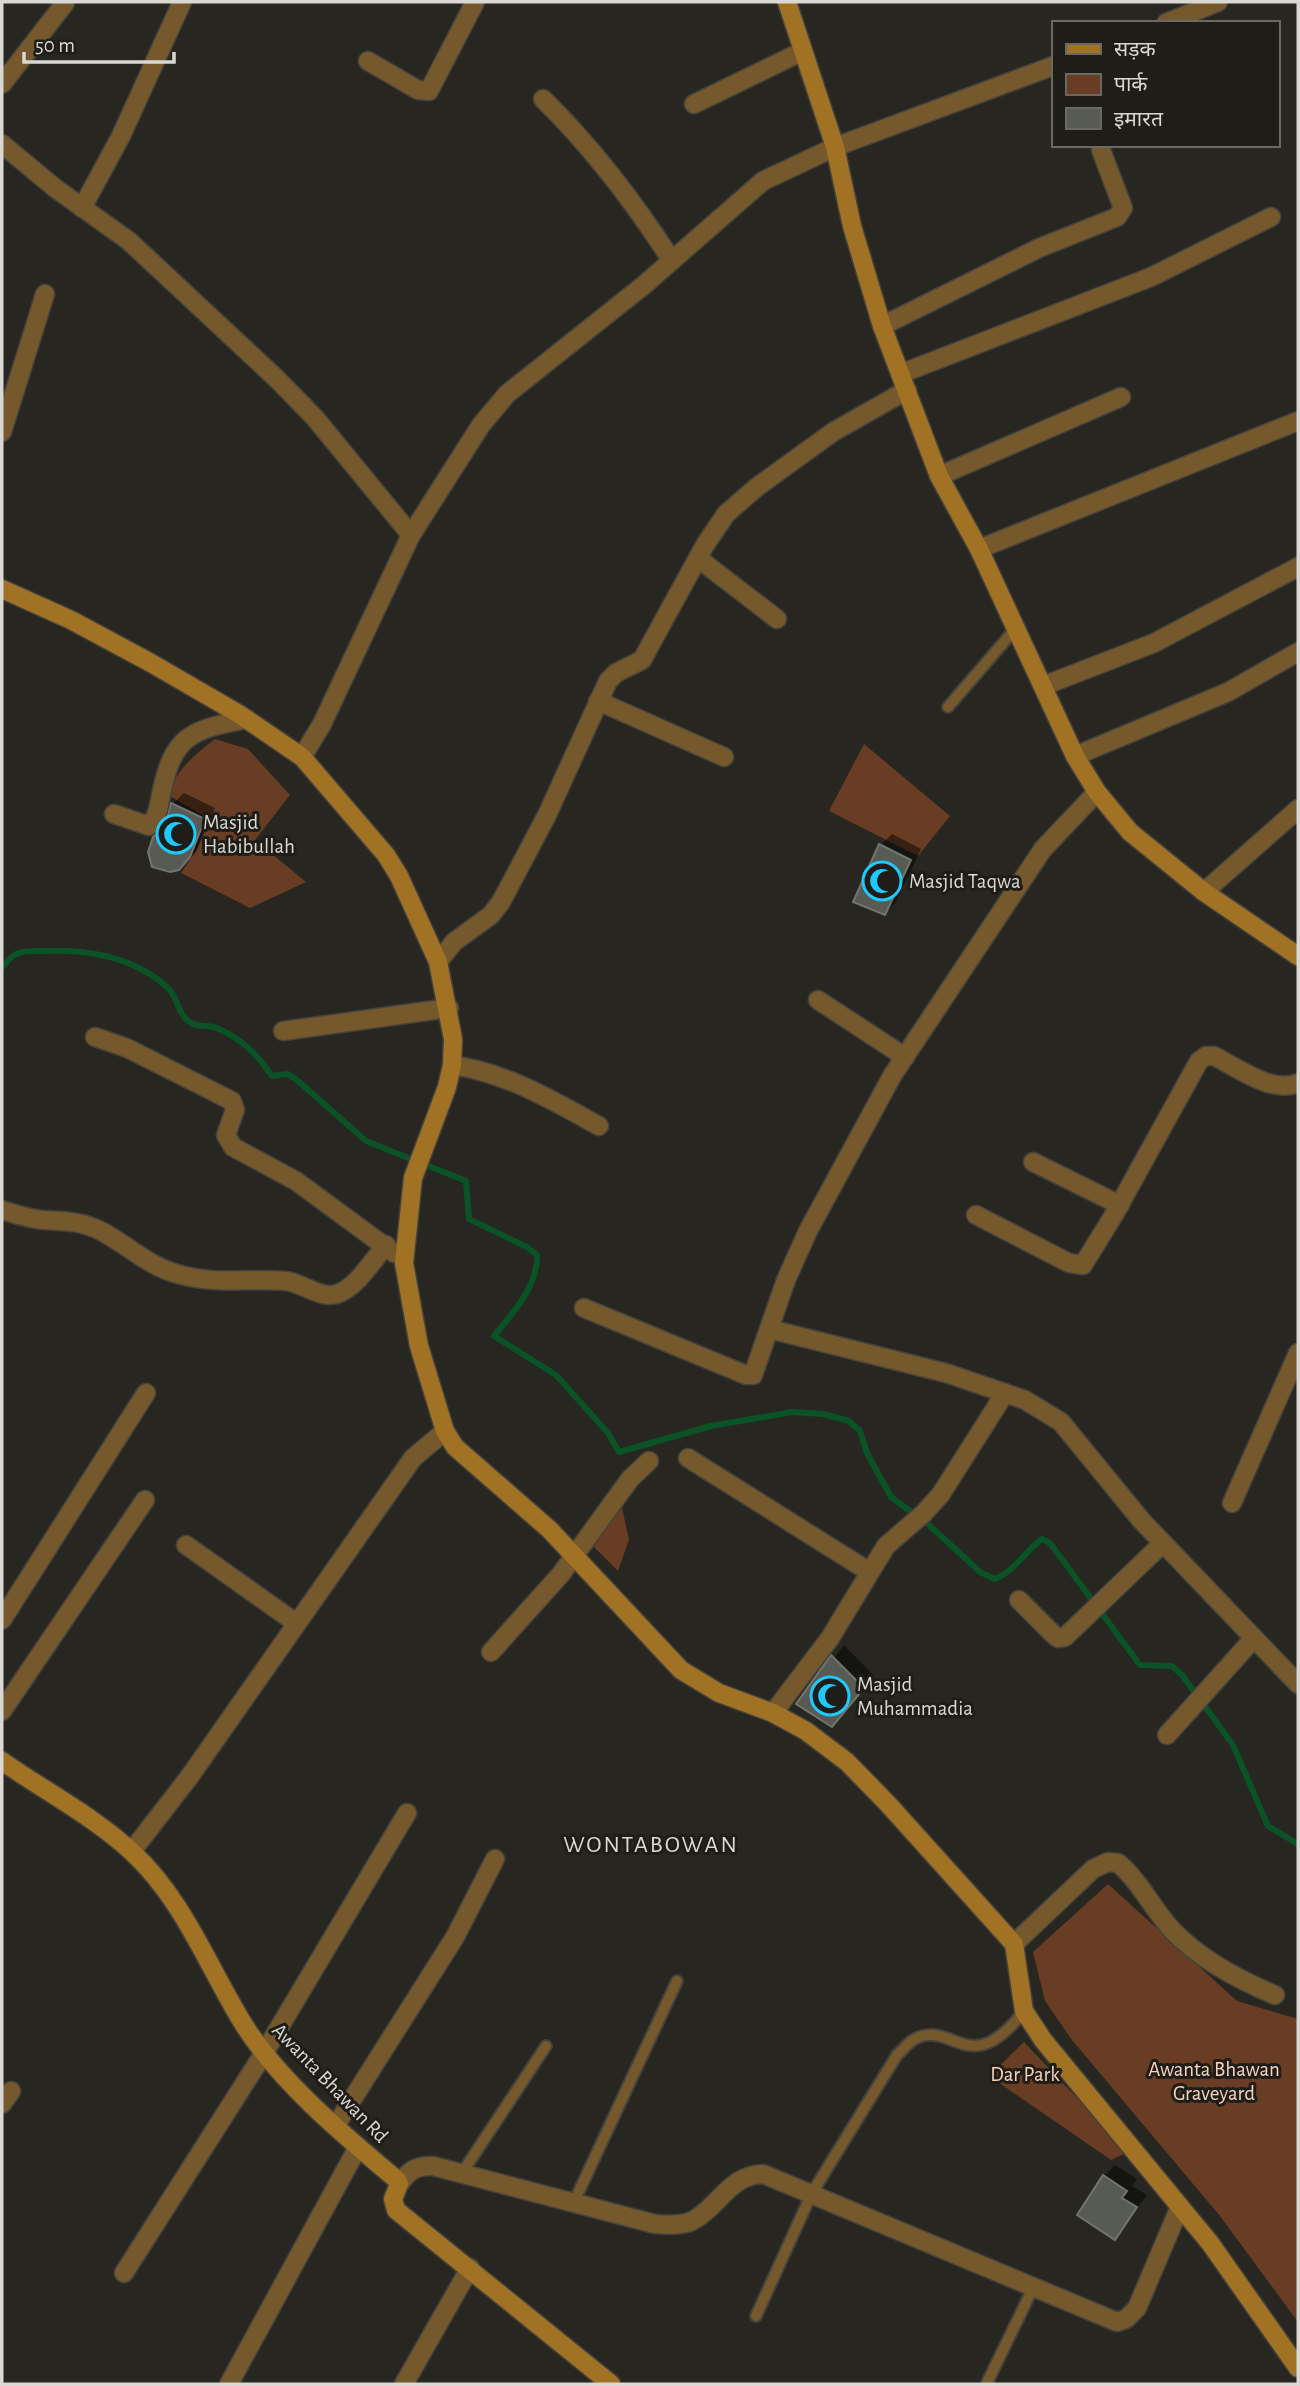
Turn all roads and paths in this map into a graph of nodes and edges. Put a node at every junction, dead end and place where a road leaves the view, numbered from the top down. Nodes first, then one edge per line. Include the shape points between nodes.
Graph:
1 (182, 2) edge
2 (475, 2) edge
3 (787, 2) edge
4 (1218, 2) edge
5 (65, 3) edge
6 (1171, 21) edge
7 (803, 51) junction
8 (368, 61) dead end
9 (1052, 66) edge
10 (2, 84) edge
11 (543, 99) dead end
12 (694, 104) dead end
13 (2, 144) edge
14 (835, 147) junction
15 (1101, 150) dead end
16 (82, 208) junction
17 (1271, 217) dead end
18 (672, 261) junction
19 (45, 294) dead end
20 (882, 326) junction
21 (903, 382) junction
22 (1121, 397) dead end
23 (1298, 421) edge
24 (2, 432) edge
25 (939, 476) junction
26 (411, 535) junction
27 (979, 549) junction
28 (699, 559) junction
29 (1298, 568) edge
30 (2, 589) edge
31 (777, 619) dead end
32 (1016, 628) junction
33 (1298, 652) edge
34 (1043, 686) junction
35 (598, 701) junction
36 (948, 707) dead end
37 (247, 719) junction
38 (1075, 756) junction
39 (302, 757) junction
40 (724, 757) dead end
41 (1097, 792) junction
42 (1298, 809) edge
43 (114, 814) dead end
44 (1204, 892) junction
45 (1298, 956) edge
46 (438, 962) junction
47 (818, 1000) dead end
48 (449, 1008) junction
49 (283, 1031) dead end
50 (95, 1037) dead end
51 (905, 1057) junction
52 (453, 1065) junction
53 (1298, 1083) edge
54 (599, 1126) dead end
55 (1033, 1163) dead end
56 (1119, 1205) junction
57 (2, 1210) edge
58 (976, 1215) dead end
59 (386, 1245) junction
60 (404, 1263) junction
61 (584, 1308) dead end
62 (769, 1329) junction
63 (1298, 1353) edge
64 (146, 1393) dead end
65 (1005, 1393) junction
66 (444, 1432) junction
67 (688, 1458) dead end
68 (649, 1461) dead end
69 (145, 1500) dead end
70 (1232, 1503) dead end
71 (1163, 1543) junction
72 (186, 1545) dead end
73 (572, 1556) junction
74 (868, 1571) junction
75 (1019, 1600) dead end
76 (2, 1620) edge
77 (296, 1623) junction
78 (1254, 1638) junction
79 (491, 1652) dead end
80 (1298, 1684) edge
81 (2, 1711) edge
82 (773, 1713) junction
83 (1167, 1735) dead end
84 (2, 1761) edge
85 (407, 1813) dead end
86 (132, 1851) junction
87 (495, 1859) dead end
88 (1014, 1944) junction
89 (677, 1981) dead end
90 (1275, 1995) dead end
91 (1024, 2011) junction
92 (546, 2046) dead end
93 (264, 2053) junction
94 (336, 2125) junction
95 (358, 2147) junction
96 (462, 2174) junction
97 (399, 2184) junction
98 (812, 2193) junction
99 (574, 2202) junction
100 (1179, 2209) junction
101 (470, 2267) junction
102 (124, 2273) dead end
103 (1033, 2288) junction
104 (756, 2316) dead end
105 (1298, 2368) edge
106 (987, 2383) edge
107 (229, 2384) edge
108 (404, 2384) edge
109 (611, 2384) edge

1 - 16 street via 121,136
2 - 8 street via 429,91 418,90
3 - 7 street
4 - 6 street
5 - 10 street
7 - 12 street
7 - 14 street
9 - 14 street
11 - 18 street via 600,159
13 - 16 street
14 - 18 street via 763,181
14 - 20 street via 852,226
15 - 20 street via 1123,208 1117,217 1039,248
16 - 26 street via 129,241 298,400
17 - 21 street via 1139,282
18 - 26 street via 507,394 481,425
19 - 24 street
20 - 21 street
21 - 25 street
21 - 28 street via 757,487 726,514
22 - 25 street
23 - 27 street
25 - 27 street
26 - 39 street
27 - 32 street
28 - 31 street
28 - 35 street via 642,660 616,673
29 - 34 street via 1154,643
30 - 37 street via 71,620
32 - 34 street
32 - 36 lane
33 - 38 street via 1228,692
34 - 38 street
35 - 40 street
35 - 46 street via 547,816 501,902
37 - 39 street
37 - 43 street via 210,726 177,748 164,772 158,808 149,826
38 - 41 street
39 - 46 street via 386,855 413,902
41 - 44 street via 1130,832
41 - 51 street via 1043,849
42 - 44 street
44 - 45 street
46 - 48 street
47 - 51 street
48 - 49 street
48 - 52 street
50 - 59 street via 127,1048 232,1101 235,1110 226,1135 233,1147 296,1181
51 - 62 street via 808,1231
52 - 54 street via 520,1084
52 - 60 street via 420,1161 406,1219
53 - 56 street via 1275,1086 1206,1056 1199,1061
55 - 56 street
56 - 58 street via 1083,1265 1069,1263
57 - 59 street via 100,1231 151,1265 175,1274 248,1283 288,1281 323,1294 346,1290
59 - 60 street
60 - 66 street via 419,1346
61 - 62 street via 746,1375 758,1368
62 - 65 street via 885,1356
63 - 70 street
64 - 76 street
65 - 71 street via 1061,1422
65 - 74 street via 941,1494 886,1546
66 - 73 street
66 - 77 street via 413,1458
67 - 74 street
68 - 73 street
69 - 81 street
71 - 75 street via 1065,1637 1058,1638
71 - 78 street
72 - 77 street
73 - 79 street
73 - 82 street via 681,1670 719,1693
74 - 82 street via 830,1638
77 - 86 street
78 - 80 street
78 - 83 street
82 - 88 street via 847,1762
84 - 86 street, Awanta Bhawan Rd
85 - 93 street
86 - 93 street, Awanta Bhawan Rd via 182,1913
87 - 94 street via 455,1937
88 - 90 street via 1093,1869 1118,1863 1173,1932 1247,1983
88 - 91 street
89 - 99 lane
91 - 98 lane via 995,2042 979,2047 926,2036 913,2040 877,2085
91 - 100 street
92 - 96 lane
93 - 94 street, Awanta Bhawan Rd
93 - 102 street
94 - 95 street, Awanta Bhawan Rd
95 - 97 street, Awanta Bhawan Rd
95 - 107 street
96 - 97 street via 419,2165
96 - 99 street
97 - 101 street via 393,2199 396,2210
98 - 99 street via 762,2174 750,2174 692,2221 671,2225
98 - 103 street
98 - 104 lane
100 - 103 street via 1136,2308 1126,2319 1107,2320
100 - 105 street via 1210,2243
101 - 108 street
101 - 109 street
103 - 106 lane

